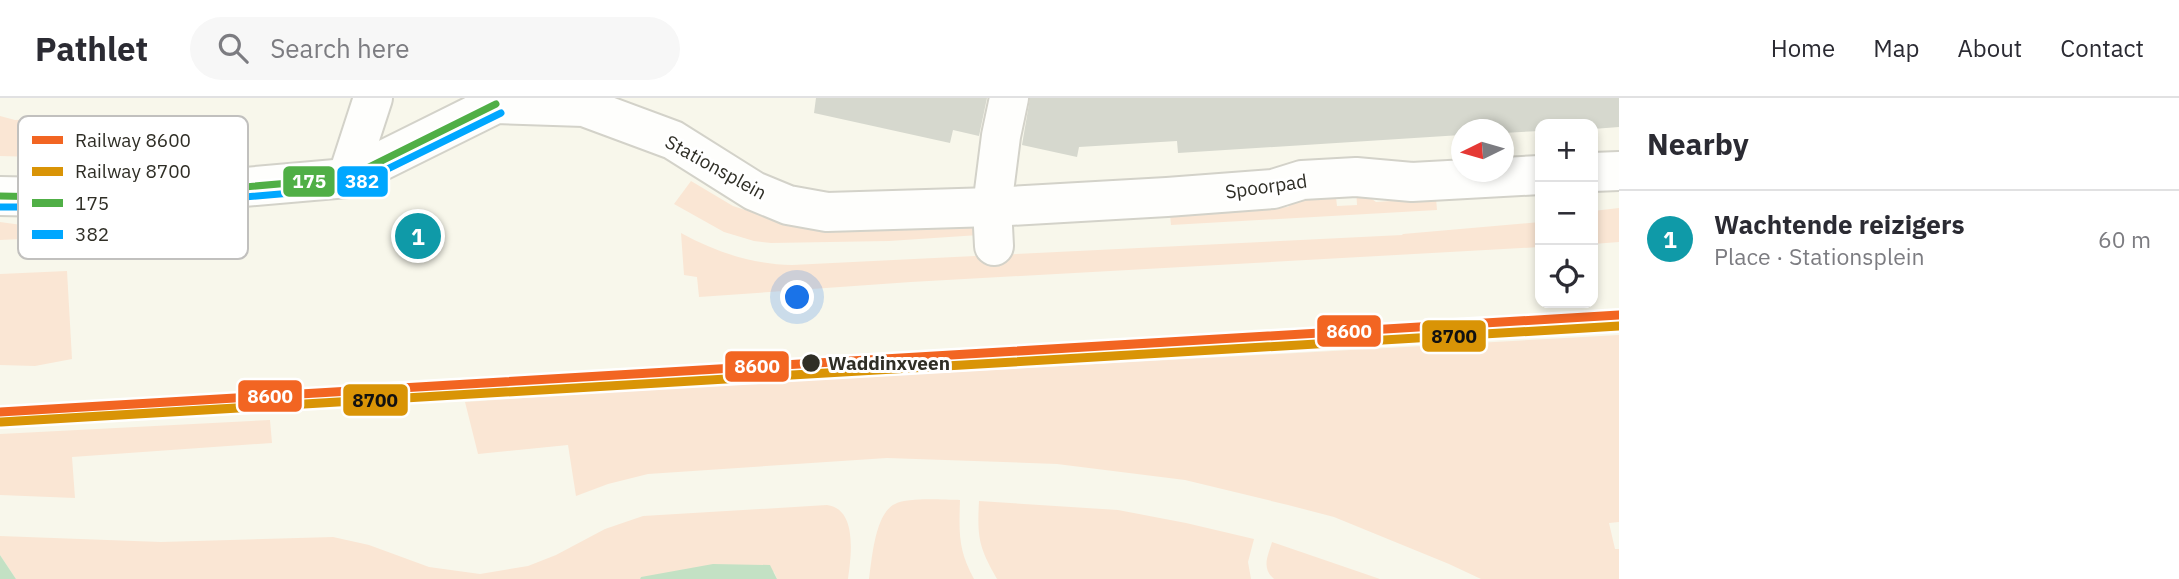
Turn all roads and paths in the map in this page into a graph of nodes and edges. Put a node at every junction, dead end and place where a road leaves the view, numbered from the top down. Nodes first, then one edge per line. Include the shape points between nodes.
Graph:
1 (373, 98) edge
2 (1009, 98) edge
3 (496, 101) edge
4 (1619, 171) edge
5 (1598, 172) edge
6 (1535, 175) edge
7 (347, 178) junction
8 (248, 187) edge
9 (0, 195) edge
10 (18, 196) edge
11 (992, 207) junction
12 (994, 246) dead end

1 - 7 street
2 - 11 street
3 - 7 street, Stationsplein
3 - 11 street, Stationsplein via 584,107 673,140 754,191 788,205 858,213
4 - 5 street
6 - 11 street, Spoorpad via 1412,182 1356,177 1302,180 1273,189
7 - 8 street, Stationsplein
9 - 10 street, Stationsplein
11 - 12 street

